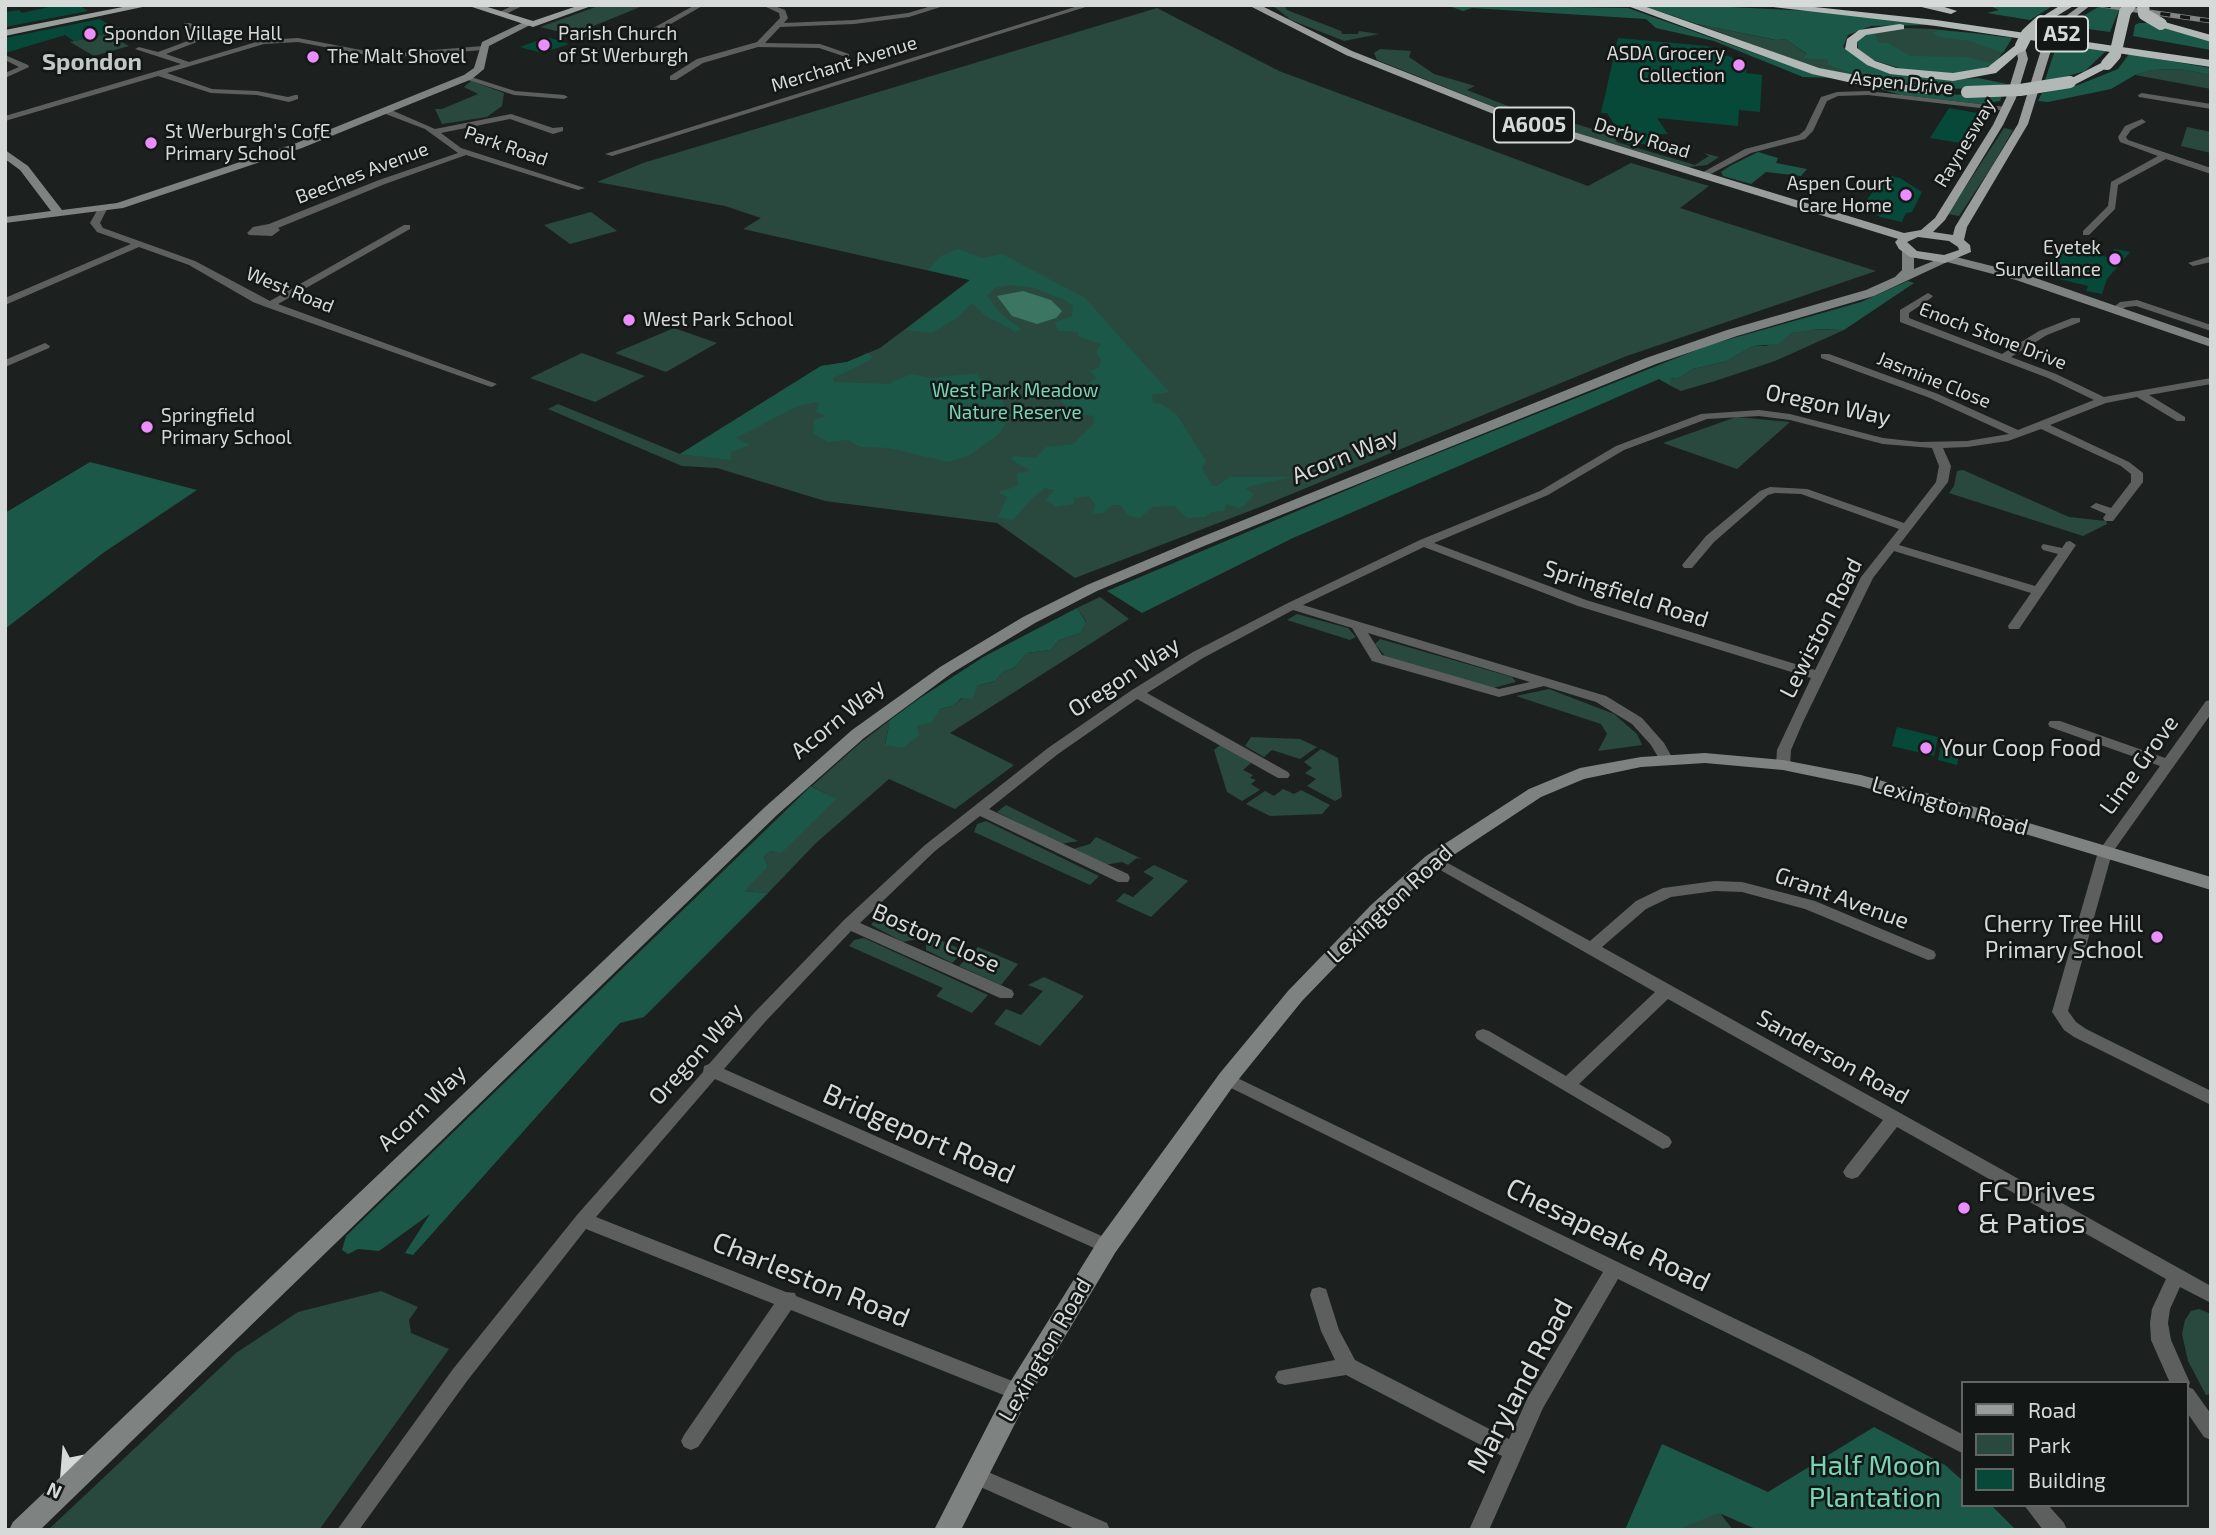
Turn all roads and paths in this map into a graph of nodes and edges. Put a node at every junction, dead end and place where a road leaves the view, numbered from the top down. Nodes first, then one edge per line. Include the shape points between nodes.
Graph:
1 (148, 5) edge
2 (470, 5) edge
3 (522, 5) edge
4 (590, 5) edge
5 (701, 5) edge
6 (768, 5) edge
7 (944, 5) edge
8 (1089, 5) edge
9 (1761, 5) edge
10 (1852, 5) edge
11 (1918, 5) edge
12 (2070, 5) edge
13 (2087, 5) edge
14 (2130, 5) edge
15 (2143, 5) edge
16 (1903, 6) edge
17 (1255, 7) edge
18 (1636, 7) edge
19 (1964, 13) dead end
20 (499, 14) junction
21 (1989, 18) dead end
22 (2015, 21) dead end
23 (527, 24) junction
24 (778, 24) junction
25 (187, 25) dead end
26 (653, 29) dead end
27 (5, 33) edge
28 (2211, 39) edge
29 (2083, 44) junction
30 (759, 45) junction
31 (838, 45) dead end
32 (2021, 46) junction
33 (483, 48) junction
34 (828, 48) junction
35 (139, 49) dead end
36 (2211, 52) edge
37 (159, 54) junction
38 (846, 56) dead end
39 (5, 57) edge
40 (2211, 58) edge
41 (188, 64) junction
42 (2211, 64) edge
43 (158, 73) junction
44 (5, 76) edge
45 (468, 77) junction
46 (673, 78) dead end
47 (2142, 95) dead end
48 (296, 97) dead end
49 (564, 97) dead end
50 (2211, 107) edge
51 (2006, 109) junction
52 (386, 111) junction
53 (5, 119) edge
54 (2142, 122) dead end
55 (559, 128) dead end
56 (436, 131) junction
57 (5, 153) edge
58 (465, 153) junction
59 (609, 153) dead end
60 (2163, 157) junction
61 (2211, 171) edge
62 (1700, 176) junction
63 (581, 188) dead end
64 (102, 209) junction
65 (59, 214) junction
66 (5, 220) edge
67 (271, 227) dead end
68 (408, 233) dead end
69 (1924, 233) junction
70 (2086, 233) dead end
71 (1904, 237) junction
72 (139, 244) junction
73 (1962, 245) junction
74 (1908, 251) junction
75 (2211, 258) edge
76 (1946, 259) junction
77 (2193, 263) dead end
78 (2020, 277) junction
79 (1899, 280) junction
80 (1928, 296) dead end
81 (5, 302) edge
82 (270, 305) junction
83 (2115, 310) junction
84 (2076, 320) dead end
85 (2211, 328) edge
86 (2211, 343) edge
87 (45, 346) dead end
88 (11, 352) dead end
89 (23, 356) junction
90 (1825, 356) dead end
91 (2004, 357) junction
92 (5, 364) edge
93 (2211, 381) edge
94 (492, 384) dead end
95 (2138, 393) junction
96 (2103, 400) junction
97 (2181, 419) dead end
98 (2039, 424) junction
99 (2018, 434) junction
100 (1937, 446) junction
101 (2096, 507) dead end
102 (1905, 527) junction
103 (1424, 543) junction
104 (1890, 545) junction
105 (2047, 547) dead end
106 (1688, 565) dead end
107 (2037, 591) junction
108 (1292, 606) junction
109 (1357, 626) junction
110 (2014, 626) dead end
111 (1819, 676) junction
112 (1548, 681) junction
113 (1138, 693) junction
114 (2211, 704) edge
115 (2055, 724) dead end
116 (1666, 759) junction
117 (2168, 764) junction
118 (1783, 765) junction
119 (1283, 775) dead end
120 (977, 809) junction
121 (2105, 852) junction
122 (1433, 860) junction
123 (1123, 878) dead end
124 (2211, 884) edge
125 (849, 924) junction
126 (1590, 949) junction
127 (1928, 955) dead end
128 (1666, 991) junction
129 (1006, 994) dead end
130 (1483, 1035) dead end
131 (710, 1070) junction
132 (1227, 1079) junction
133 (1567, 1085) junction
134 (2211, 1099) edge
135 (1895, 1116) junction
136 (1664, 1142) dead end
137 (1852, 1172) dead end
138 (583, 1220) junction
139 (1107, 1246) junction
140 (1614, 1269) junction
141 (2176, 1276) junction
142 (1318, 1295) dead end
143 (2211, 1295) edge
144 (788, 1299) junction
145 (1348, 1366) junction
146 (1285, 1377) dead end
147 (2179, 1381) edge
148 (1018, 1392) junction
149 (2188, 1398) edge
150 (2211, 1431) edge
151 (691, 1441) dead end
152 (1960, 1443) edge
153 (1514, 1452) junction
154 (974, 1475) junction
155 (2036, 1507) edge
156 (22, 1530) edge
157 (347, 1530) edge
158 (947, 1530) edge
159 (1100, 1530) edge
160 (1479, 1530) edge
161 (2057, 1530) edge

1 - 27 main road
2 - 20 main road
3 - 20 street
4 - 23 main road
5 - 26 street
6 - 24 street via 783,13
7 - 24 street via 854,22
8 - 59 street, Merchant Avenue
9 - 29 highway via 1891,17
10 - 40 highway, A52
11 - 19 highway
12 - 32 highway, bridge via 2033,28
13 - 73 main road, Raynesway, bridge via 2058,26 2023,124 1961,227
14 - 18 highway, bridge via 2108,64 2070,82 1967,92 1900,87 1828,74
15 - 28 highway, bridge via 2142,12 2161,24
16 - 21 highway
17 - 62 main road, Derby Road / A6005 via 1447,94
20 - 23 main road
22 - 36 highway, A52
23 - 33 street
24 - 30 street
25 - 37 street via 211,35
29 - 32 highway via 1912,27 1869,30 1854,37 1850,45 1854,53 1876,65 1942,77 1987,72 2006,62
29 - 42 highway
30 - 34 street
30 - 46 street via 702,58
31 - 34 street
32 - 51 main road, Raynesway via 2023,59
33 - 41 street via 386,56 283,40 251,44
33 - 45 street via 479,69
34 - 38 street
35 - 37 street
37 - 41 street
39 - 44 street via 25,66
41 - 43 street
43 - 48 street via 211,91 253,90 289,100
43 - 53 street
45 - 49 street via 514,93
45 - 52 street
47 - 50 street
51 - 62 street, Aspen Drive via 1868,93 1837,94 1824,99 1802,136 1748,151
51 - 69 main road, Raynesway via 1936,224
52 - 56 street, Park Road
52 - 64 street via 298,146
54 - 60 street via 2128,128 2123,140
55 - 56 street via 553,131 504,114
56 - 58 street, Park Road
57 - 65 street via 24,168
58 - 63 street, Park Road
58 - 67 street, Beeches Avenue
60 - 61 street
60 - 70 street via 2113,184 2112,207
62 - 71 main road, Derby Road / A6005
64 - 65 street
64 - 72 street, West Road via 95,223 98,229
65 - 66 street
68 - 82 street via 394,235
69 - 71 main road, A6005
69 - 73 main road, A6005
71 - 74 main road via 1902,244
72 - 81 street
72 - 82 street, West Road via 207,270
73 - 76 main road via 1961,256
73 - 78 street
74 - 76 main road
74 - 79 street via 1908,271
75 - 77 street
76 - 78 street
76 - 79 street, Acorn Way
78 - 83 street
79 - 156 street, Acorn Way via 1848,301 1732,332 1651,361 1199,543 1092,588 946,670 891,708 805,779
80 - 91 street, Enoch Stone Drive via 1904,312 1904,320
82 - 94 street, West Road
83 - 85 street via 2137,303
83 - 86 street
84 - 91 street via 2043,333
87 - 89 street
88 - 89 street
89 - 92 street
90 - 99 street, Jasmine Close via 1842,357
91 - 96 street, Enoch Stone Drive
93 - 95 street, Oregon Way
95 - 96 street, Oregon Way
95 - 97 street
96 - 98 street, Oregon Way
98 - 99 street, Oregon Way
98 - 101 street via 2137,473 2137,482 2111,516
99 - 100 street, Oregon Way via 1990,442
100 - 102 street, Lewiston Road via 1945,466 1942,482
100 - 103 street, Oregon Way via 1874,439 1779,415 1714,414 1620,448 1544,493
102 - 104 street, Lewiston Road
102 - 106 street via 1774,483 1710,538
103 - 108 street, Oregon Way
103 - 111 street, Springfield Road via 1571,599
104 - 107 street
104 - 111 street, Lewiston Road via 1863,584
105 - 107 street via 2067,548
107 - 110 street
108 - 109 street
108 - 113 street, Oregon Way
109 - 112 street
109 - 112 street via 1377,658 1390,662 1499,693
111 - 118 street, Lewiston Road via 1784,750
112 - 116 street via 1601,699 1628,714
113 - 119 street
113 - 120 street, Oregon Way
114 - 117 street, Lime Grove
115 - 117 street
116 - 118 street, Lexington Road
116 - 122 street, Lexington Road via 1616,765 1563,780 1507,809
117 - 121 street, Lime Grove
118 - 121 street, Lexington Road via 1922,797
120 - 123 street
120 - 125 street, Oregon Way
121 - 124 street, Lexington Road
121 - 134 street, Lime Grove via 2060,1012 2080,1033
122 - 126 street, Sanderson Road
122 - 132 street, Lexington Road via 1336,950
125 - 129 street, Boston Close
125 - 131 street, Oregon Way
126 - 127 street, Grant Avenue via 1641,905 1677,890 1715,886 1742,887 1810,905
126 - 128 street, Sanderson Road
128 - 133 street
128 - 135 street, Sanderson Road
130 - 133 street
131 - 138 street, Oregon Way
131 - 139 street, Bridgeport Road
132 - 139 street, Lexington Road
132 - 140 street, Chesapeake Road
133 - 136 street
135 - 137 street
135 - 141 street, Sanderson Road
138 - 144 street, Charleston Road
138 - 157 street, Oregon Way via 460,1375
139 - 148 street, Lexington Road
140 - 152 street, Chesapeake Road
140 - 153 street, Maryland Road via 1535,1404
141 - 143 street, Sanderson Road
141 - 147 street via 2159,1323 2161,1340
142 - 145 street
144 - 148 street, Charleston Road
144 - 151 street
145 - 146 street
145 - 153 street
148 - 154 street, Lexington Road
149 - 150 street
153 - 160 street, Maryland Road
154 - 158 street, Lexington Road
154 - 159 street
155 - 161 street

